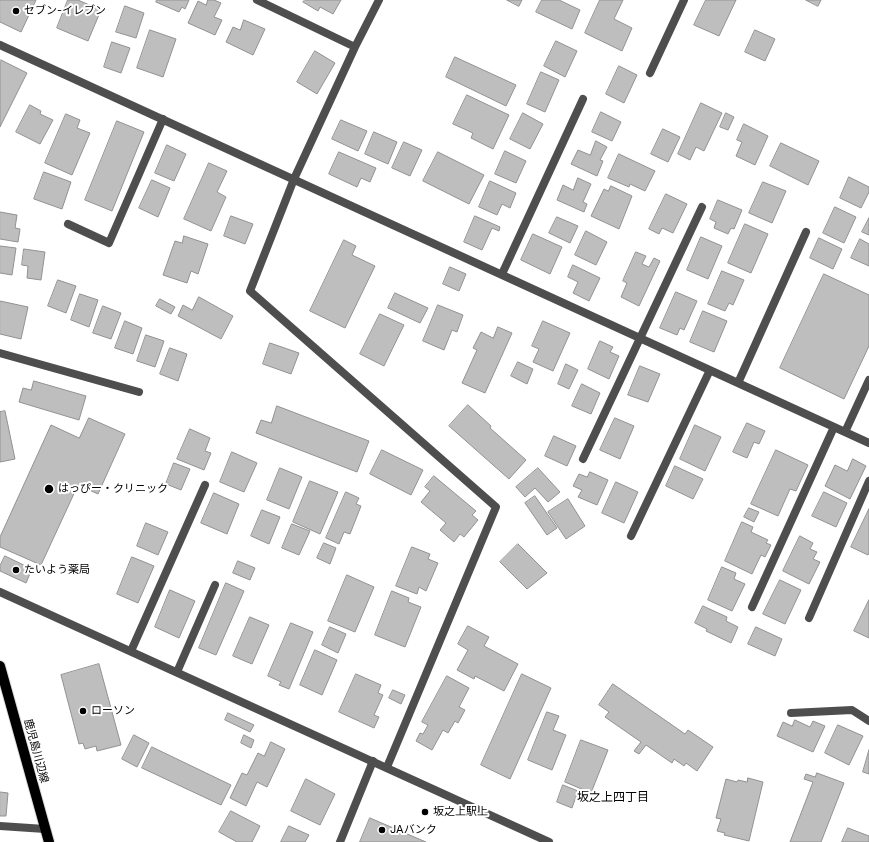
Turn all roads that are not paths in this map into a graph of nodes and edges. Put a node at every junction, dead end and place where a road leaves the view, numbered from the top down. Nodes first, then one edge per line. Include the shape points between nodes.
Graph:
1 (257, 0) edge
2 (379, 0) edge
3 (684, 0) edge
4 (0, 45) edge
5 (355, 47) junction
6 (650, 73) dead end
7 (584, 99) dead end
8 (163, 119) junction
9 (294, 179) junction
10 (702, 207) dead end
11 (68, 224) dead end
12 (806, 232) dead end
13 (502, 274) junction
14 (641, 340) junction
15 (0, 353) edge
16 (710, 370) junction
17 (869, 380) edge
18 (738, 383) junction
19 (139, 392) dead end
20 (834, 427) junction
21 (845, 432) junction
22 (869, 443) edge
23 (583, 459) dead end
24 (869, 481) edge
25 (205, 485) dead end
26 (631, 536) dead end
27 (215, 585) dead end
28 (0, 592) edge
29 (752, 607) dead end
30 (808, 618) dead end
31 (131, 651) junction
32 (0, 666) edge
33 (177, 672) junction
34 (792, 713) dead end
35 (869, 722) edge
36 (373, 761) junction
37 (387, 767) junction
38 (0, 826) edge
39 (45, 829) junction
40 (545, 841) edge
41 (49, 842) edge
42 (340, 842) edge

1 - 5 street
2 - 5 street
3 - 6 street
4 - 8 street
5 - 9 street
7 - 13 street
8 - 9 street
8 - 11 street via 109,243
9 - 13 street
9 - 37 street via 250,291 496,507
10 - 14 street
12 - 18 street
13 - 14 street
14 - 16 street
14 - 23 street
15 - 19 street
16 - 18 street
16 - 26 street
17 - 21 street
18 - 20 street
20 - 21 street
20 - 29 street
21 - 22 street
24 - 30 street
25 - 31 street
27 - 33 street
28 - 31 street
31 - 33 street
32 - 39 main road, 鹿児島川辺線
33 - 36 street
34 - 35 street via 852,710
36 - 37 street
36 - 42 street
37 - 40 street
38 - 39 street
39 - 41 main road, 鹿児島川辺線

